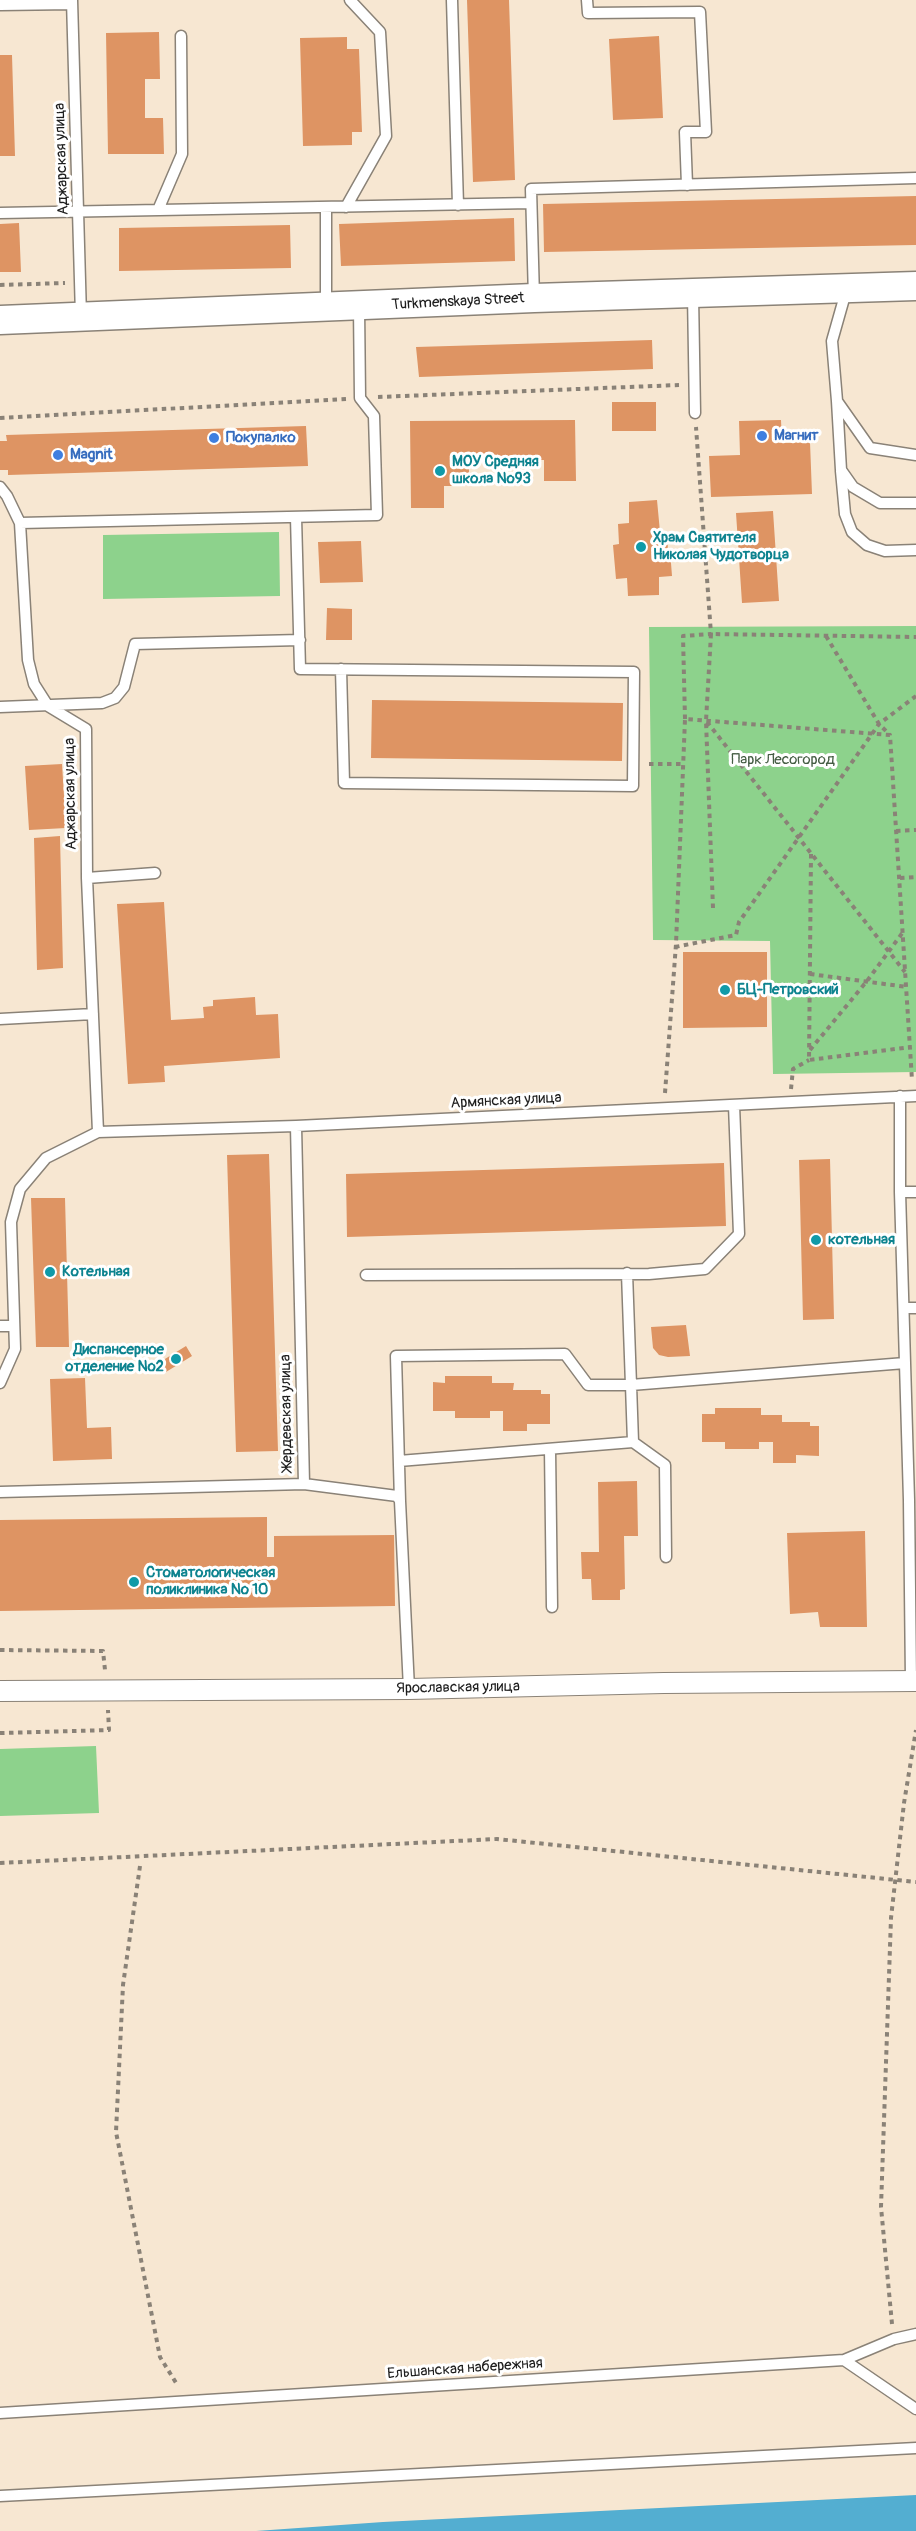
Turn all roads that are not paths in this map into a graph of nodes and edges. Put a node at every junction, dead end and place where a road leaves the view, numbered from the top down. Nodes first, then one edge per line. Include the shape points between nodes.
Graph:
1 (350, 0) edge
2 (452, 0) edge
3 (587, 0) edge
4 (72, 2) edge
5 (0, 5) edge
6 (181, 36) dead end
7 (916, 178) edge
8 (687, 185) junction
9 (531, 203) junction
10 (458, 205) junction
11 (326, 207) junction
12 (346, 207) junction
13 (158, 210) junction
14 (78, 211) junction
15 (0, 213) edge
16 (916, 286) edge
17 (847, 288) junction
18 (693, 295) junction
19 (534, 298) junction
20 (359, 307) junction
21 (326, 308) junction
22 (81, 316) junction
23 (0, 320) edge
24 (837, 401) junction
25 (695, 413) road end
26 (916, 455) edge
27 (841, 470) junction
28 (0, 487) edge
29 (4, 496) edge
30 (916, 503) edge
31 (296, 517) junction
32 (20, 523) junction
33 (916, 550) edge
34 (300, 640) junction
35 (341, 669) junction
36 (48, 706) junction
37 (0, 707) edge
38 (155, 873) dead end
39 (87, 878) junction
40 (93, 1014) junction
41 (0, 1019) edge
42 (900, 1096) junction
43 (916, 1096) edge
44 (734, 1105) junction
45 (296, 1126) junction
46 (98, 1132) junction
47 (900, 1192) junction
48 (916, 1192) edge
49 (6, 1222) edge
50 (627, 1273) junction
51 (366, 1275) dead end
52 (904, 1308) junction
53 (916, 1308) edge
54 (0, 1326) edge
55 (14, 1326) junction
56 (905, 1363) junction
57 (0, 1383) edge
58 (631, 1385) junction
59 (633, 1442) junction
60 (550, 1449) junction
61 (399, 1461) junction
62 (304, 1484) junction
63 (0, 1492) edge
64 (913, 1499) edge
65 (400, 1501) junction
66 (666, 1557) dead end
67 (552, 1607) dead end
68 (913, 1681) edge
69 (409, 1689) junction
70 (0, 1691) edge
71 (916, 2334) edge
72 (844, 2360) junction
73 (916, 2409) edge
74 (0, 2413) edge
75 (916, 2448) edge
76 (0, 2496) edge

1 - 12 lane via 380,32 386,136
2 - 10 lane
3 - 8 lane via 588,13 700,12 706,132 685,132
4 - 5 lane
4 - 14 lane, Аджарская улица
6 - 13 lane via 182,154
7 - 8 lane
8 - 9 lane via 531,189
9 - 10 lane
9 - 19 lane
10 - 12 lane
11 - 12 lane
11 - 13 lane
11 - 21 lane
13 - 14 lane
14 - 15 lane
14 - 22 lane, Аджарская улица
16 - 17 street, Turkmenskaya Street
17 - 18 street, Turkmenskaya Street
17 - 24 lane via 832,340
18 - 19 street, Turkmenskaya Street
18 - 25 lane
19 - 20 street, Turkmenskaya Street
20 - 21 street, Turkmenskaya Street
20 - 31 lane via 360,398 374,416 377,515
21 - 22 street, Turkmenskaya Street
22 - 23 street, Turkmenskaya Street
24 - 26 lane via 870,448
24 - 27 lane
27 - 30 lane via 853,487 880,503
27 - 33 lane via 845,514 852,532 867,545 885,551
28 - 29 lane, Аджарская улица
29 - 32 lane, Аджарская улица
31 - 32 lane
31 - 34 lane
32 - 36 lane, Аджарская улица via 28,660 34,684
34 - 35 lane via 300,669
34 - 36 lane via 135,644 124,687 115,698 102,703
35 - 35 lane via 344,783 633,786 634,672
36 - 37 lane
36 - 39 lane, Аджарская улица via 86,729
38 - 39 lane
39 - 40 lane, Аджарская улица
40 - 41 lane
40 - 46 lane, Аджарская улица
42 - 43 lane, Армянская улица
42 - 44 lane, Армянская улица
42 - 47 lane
44 - 45 lane, Армянская улица
44 - 50 lane via 739,1234 705,1269
45 - 46 lane, Армянская улица
45 - 62 lane, Жердевская улица
46 - 49 lane via 46,1158 21,1189
47 - 48 lane
47 - 52 lane
49 - 55 lane
50 - 51 lane
50 - 58 lane
52 - 53 lane
52 - 56 lane
54 - 55 lane
55 - 57 lane via 15,1349
56 - 58 lane
56 - 64 lane
58 - 59 lane
58 - 61 lane via 588,1385 565,1354 396,1356
59 - 60 lane
59 - 66 lane via 665,1465
60 - 61 lane
60 - 67 lane
61 - 65 lane
62 - 63 lane
62 - 65 lane, Жердевская улица via 398,1496
64 - 68 lane
65 - 69 lane
68 - 69 street, Ярославская улица
69 - 70 street, Ярославская улица
71 - 72 lane, Ельшанская набережная
72 - 73 lane
72 - 74 lane, Ельшанская набережная
75 - 76 lane

